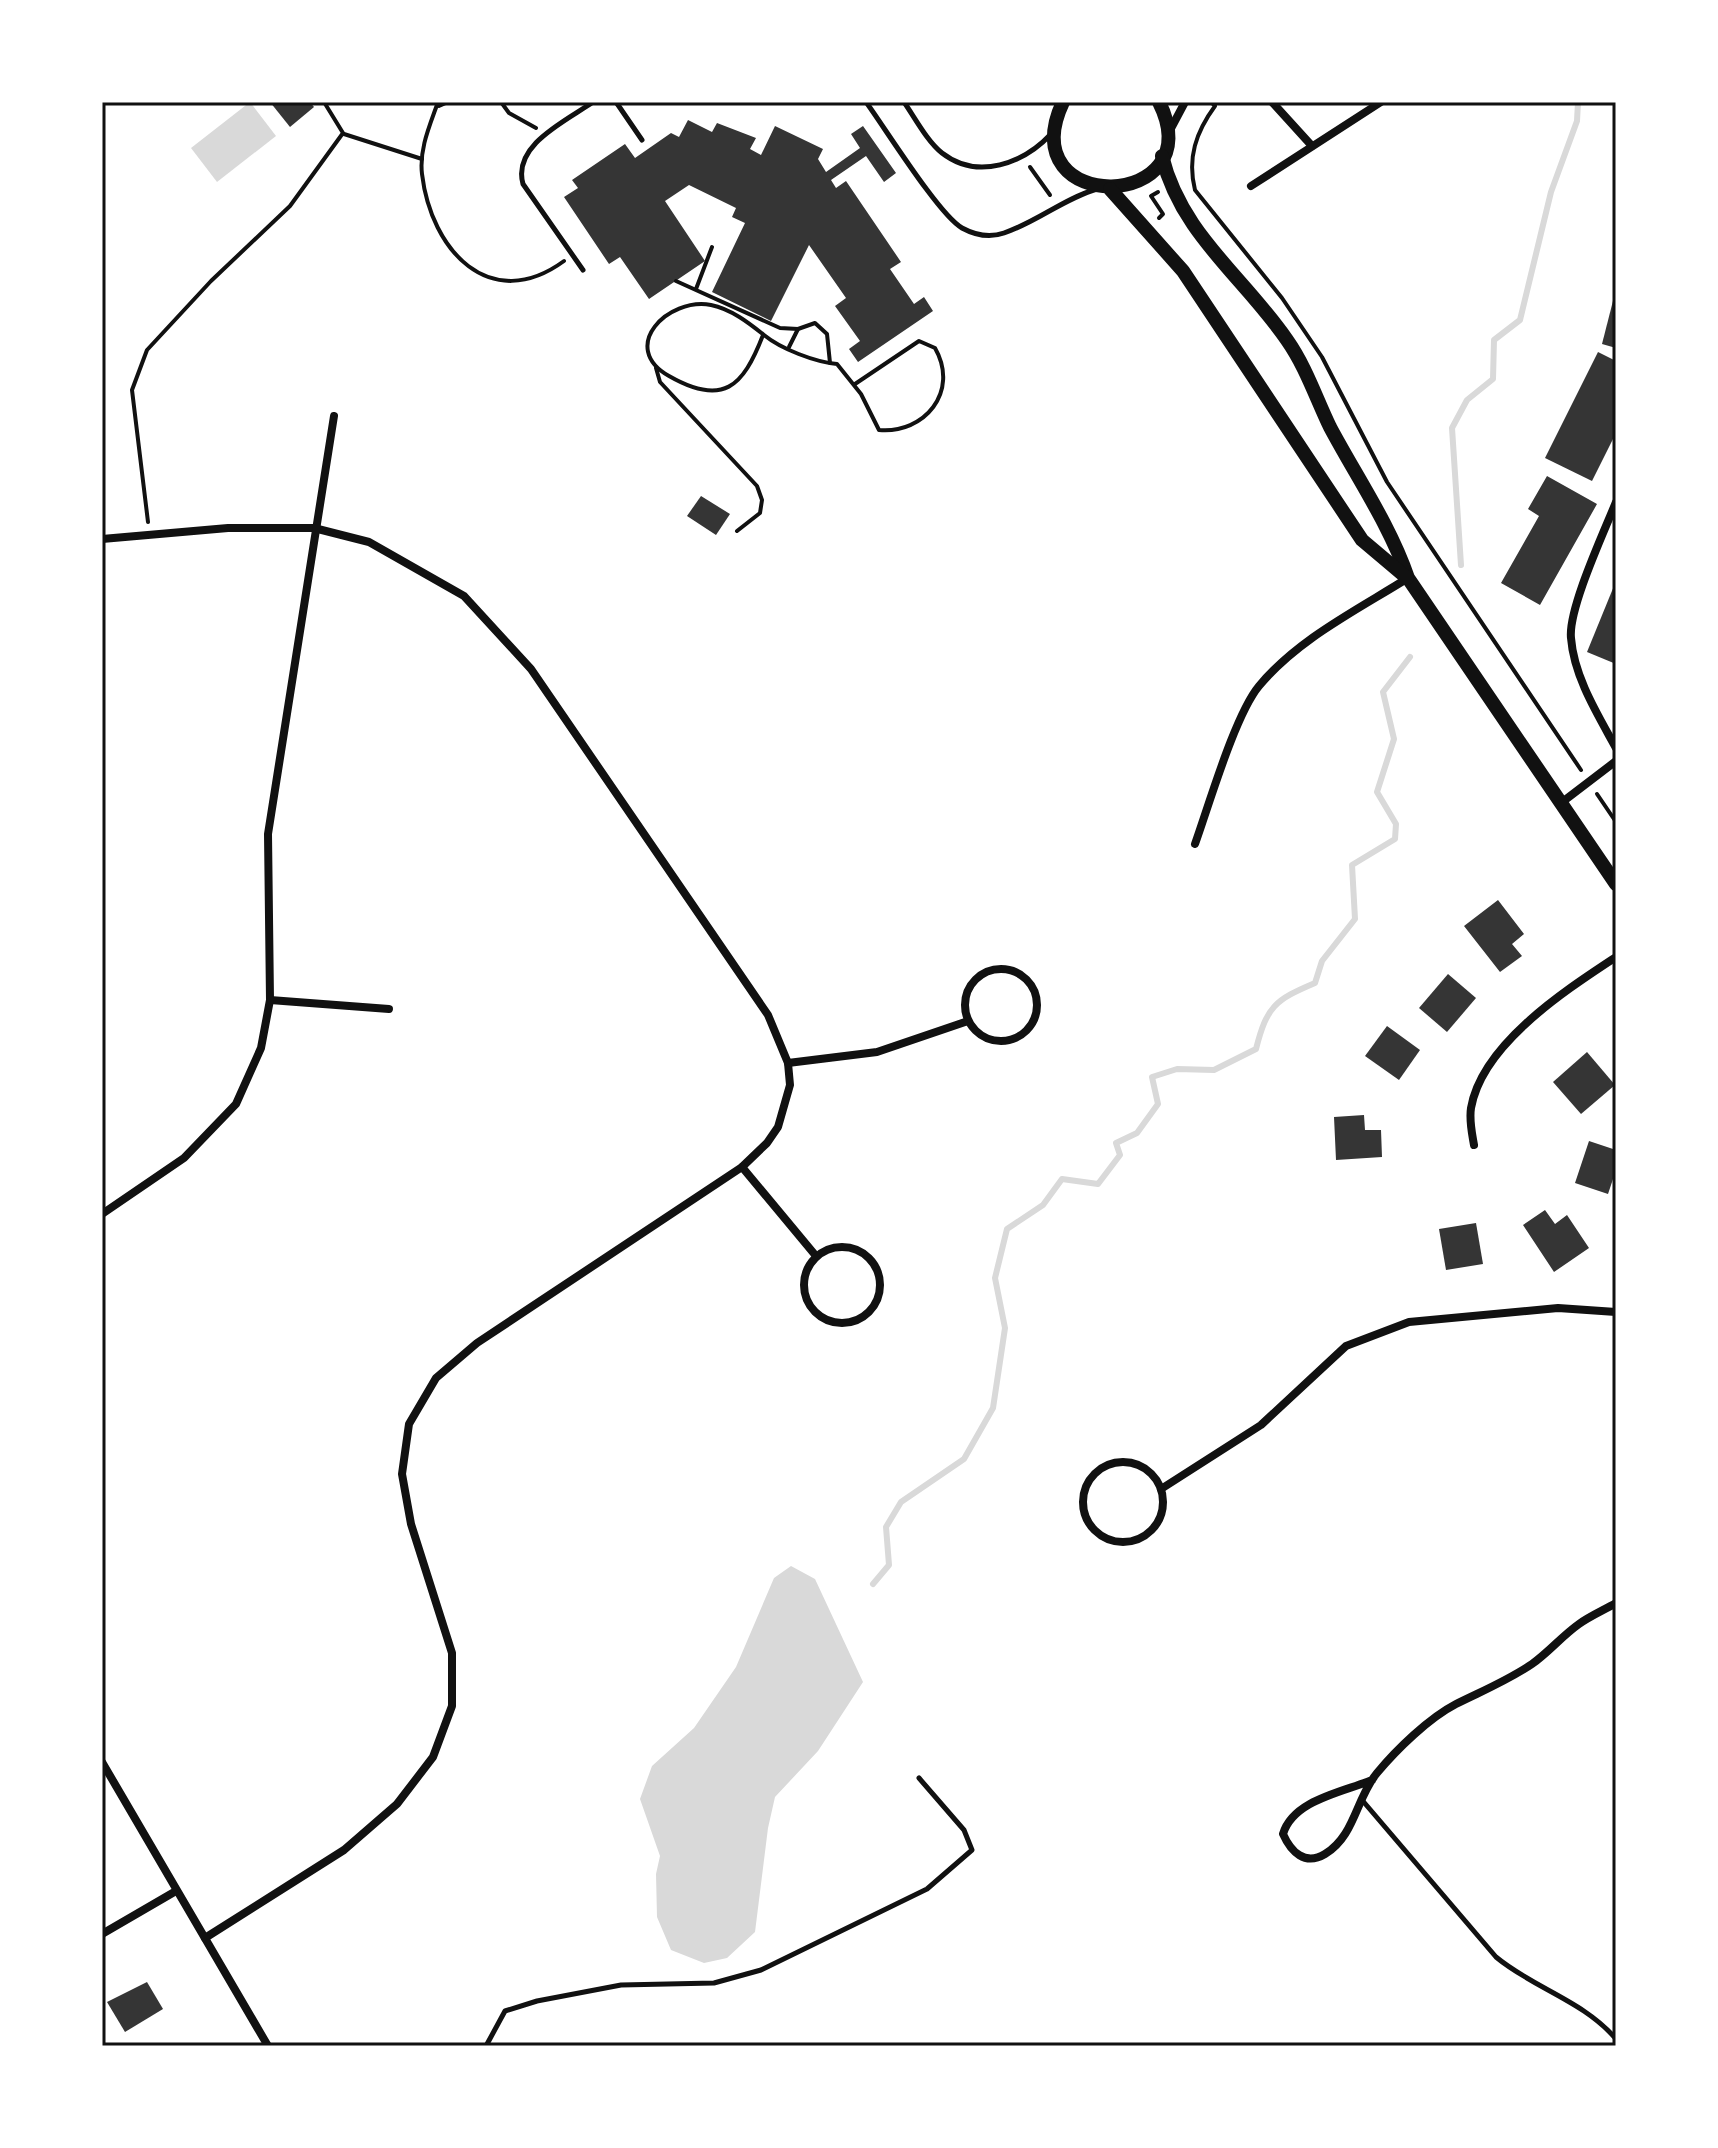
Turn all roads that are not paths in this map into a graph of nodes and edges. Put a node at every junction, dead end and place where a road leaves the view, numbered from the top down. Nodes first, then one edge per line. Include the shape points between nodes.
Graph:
1 (593, 102) edge
2 (616, 102) edge
3 (866, 102) edge
4 (904, 102) edge
5 (1063, 102) edge
6 (1159, 102) edge
7 (1185, 102) edge
8 (1272, 102) edge
9 (1381, 102) edge
10 (1055, 130) junction
11 (1167, 135) junction
12 (642, 140) dead end
13 (1312, 146) junction
14 (1162, 156) junction
15 (1251, 186) dead end
16 (1105, 188) junction
17 (583, 270) dead end
18 (334, 416) dead end
19 (1616, 502) edge
20 (314, 528) junction
21 (102, 539) edge
22 (1408, 578) junction
23 (1616, 748) edge
24 (1616, 761) edge
25 (1561, 803) junction
26 (1195, 844) dead end
27 (1616, 884) edge
28 (1616, 957) edge
29 (270, 1000) junction
30 (389, 1009) dead end
31 (968, 1021) junction
32 (788, 1063) junction
33 (1474, 1145) dead end
34 (742, 1167) junction
35 (102, 1214) edge
36 (816, 1256) junction
37 (1616, 1312) edge
38 (1161, 1489) junction
39 (1616, 1603) edge
40 (102, 1762) edge
41 (919, 1778) dead end
42 (1372, 1780) junction
43 (1362, 1799) junction
44 (176, 1891) junction
45 (102, 1934) edge
46 (205, 1938) junction
47 (1616, 2039) edge
48 (268, 2046) edge
49 (486, 2046) edge

1 - 17 lane via 524,155 519,170 523,184
2 - 12 lane
3 - 16 lane via 950,218 971,232 989,237 1004,233 1066,199
4 - 10 lane via 942,153 965,165 1004,165 1033,150
5 - 10 main road
6 - 11 main road
7 - 11 street
8 - 13 street
9 - 13 street
10 - 16 main road via 1067,167 1085,183
11 - 14 main road
13 - 15 street
14 - 16 main road via 1141,180
14 - 22 main road via 1181,210 1300,360
16 - 22 main road via 1183,271 1362,540
18 - 20 street
19 - 23 street via 1585,577 1570,637 1590,702
20 - 21 street via 242,527
20 - 29 street via 268,834
20 - 32 street via 369,542 464,596 531,669 768,1015
22 - 25 main road
22 - 26 street via 1297,649 1258,687
24 - 25 street
25 - 27 main road
28 - 33 street via 1505,1045 1476,1092 1470,1123
29 - 30 street
29 - 35 street via 261,1048 236,1104 184,1158
31 - 31 street via 995,1041 1027,1030 1036,1015 1029,982 998,969 981,975 964,1004
31 - 32 street via 877,1052
32 - 34 street via 790,1085 778,1127
34 - 36 street
34 - 46 street via 477,1343 436,1378 409,1424 402,1474 411,1524 452,1653 452,1706 433,1757 397,1804 344,1850
36 - 36 street via 803,1289 809,1306 823,1319 841,1324 859,1319 873,1307 879,1281 868,1256 833,1247
37 - 38 street via 1558,1308 1409,1322 1346,1346 1261,1425
38 - 38 street via 1161,1517 1143,1537 1130,1542 1103,1537 1086,1518 1084,1492 1109,1464 1146,1469
39 - 42 street via 1580,1623 1496,1687 1453,1706
40 - 44 street
41 - 49 lane via 964,1830 972,1850 927,1889 761,1970 714,1983 621,1985 505,2011
42 - 43 street
42 - 43 street via 1297,1812 1283,1834 1288,1847 1298,1856 1316,1859 1328,1853 1341,1841
43 - 47 lane via 1496,1957 1516,1974 1585,2011
44 - 45 street
44 - 46 street
46 - 48 street

